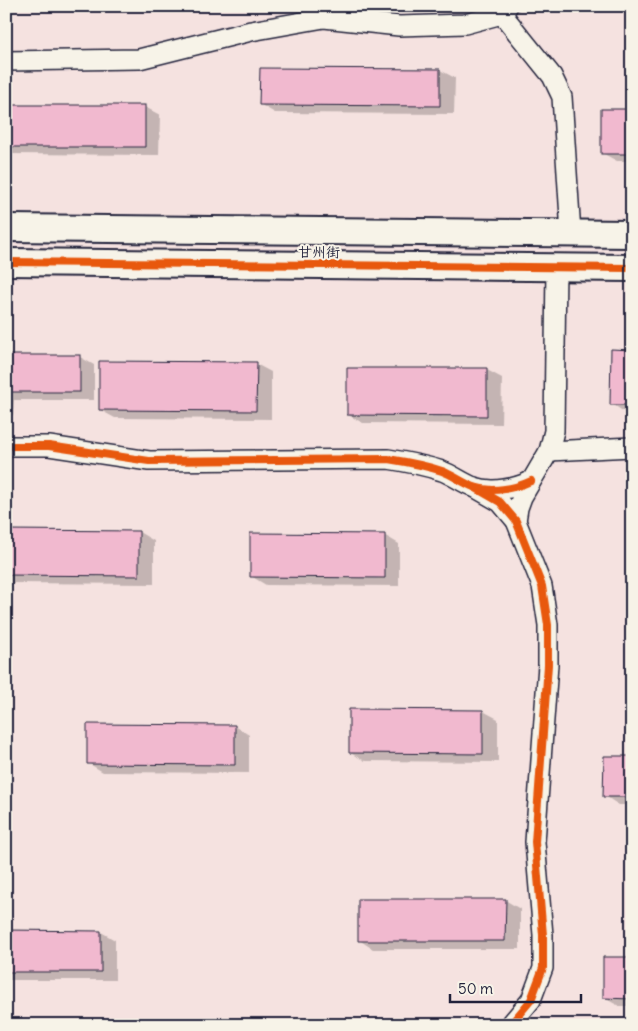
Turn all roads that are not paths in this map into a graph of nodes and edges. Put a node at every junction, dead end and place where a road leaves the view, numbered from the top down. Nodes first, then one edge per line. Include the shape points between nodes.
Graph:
1 (505, 10) edge
2 (6, 61) edge
3 (6, 228) edge
4 (570, 233) junction
5 (632, 234) edge
6 (6, 262) edge
7 (556, 267) junction
8 (632, 268) edge
9 (6, 446) edge
10 (632, 447) edge
11 (549, 451) junction
12 (531, 481) junction
13 (474, 487) junction
14 (516, 521) junction
15 (510, 1025) edge

1 - 2 street via 465,24 399,26 324,18 251,31 139,59
1 - 4 street via 552,76 562,97
3 - 4 street, 甘州街
4 - 5 street, 甘州街
6 - 7 street, 甘州街
7 - 8 street, 甘州街
7 - 11 street via 554,431
9 - 13 street via 49,446 148,461 388,459 445,472
10 - 11 street
11 - 12 street
12 - 13 street via 516,487
12 - 14 street via 522,497
13 - 14 street via 500,502
14 - 15 street via 542,586 548,625 548,665 535,842 543,968 531,1000

